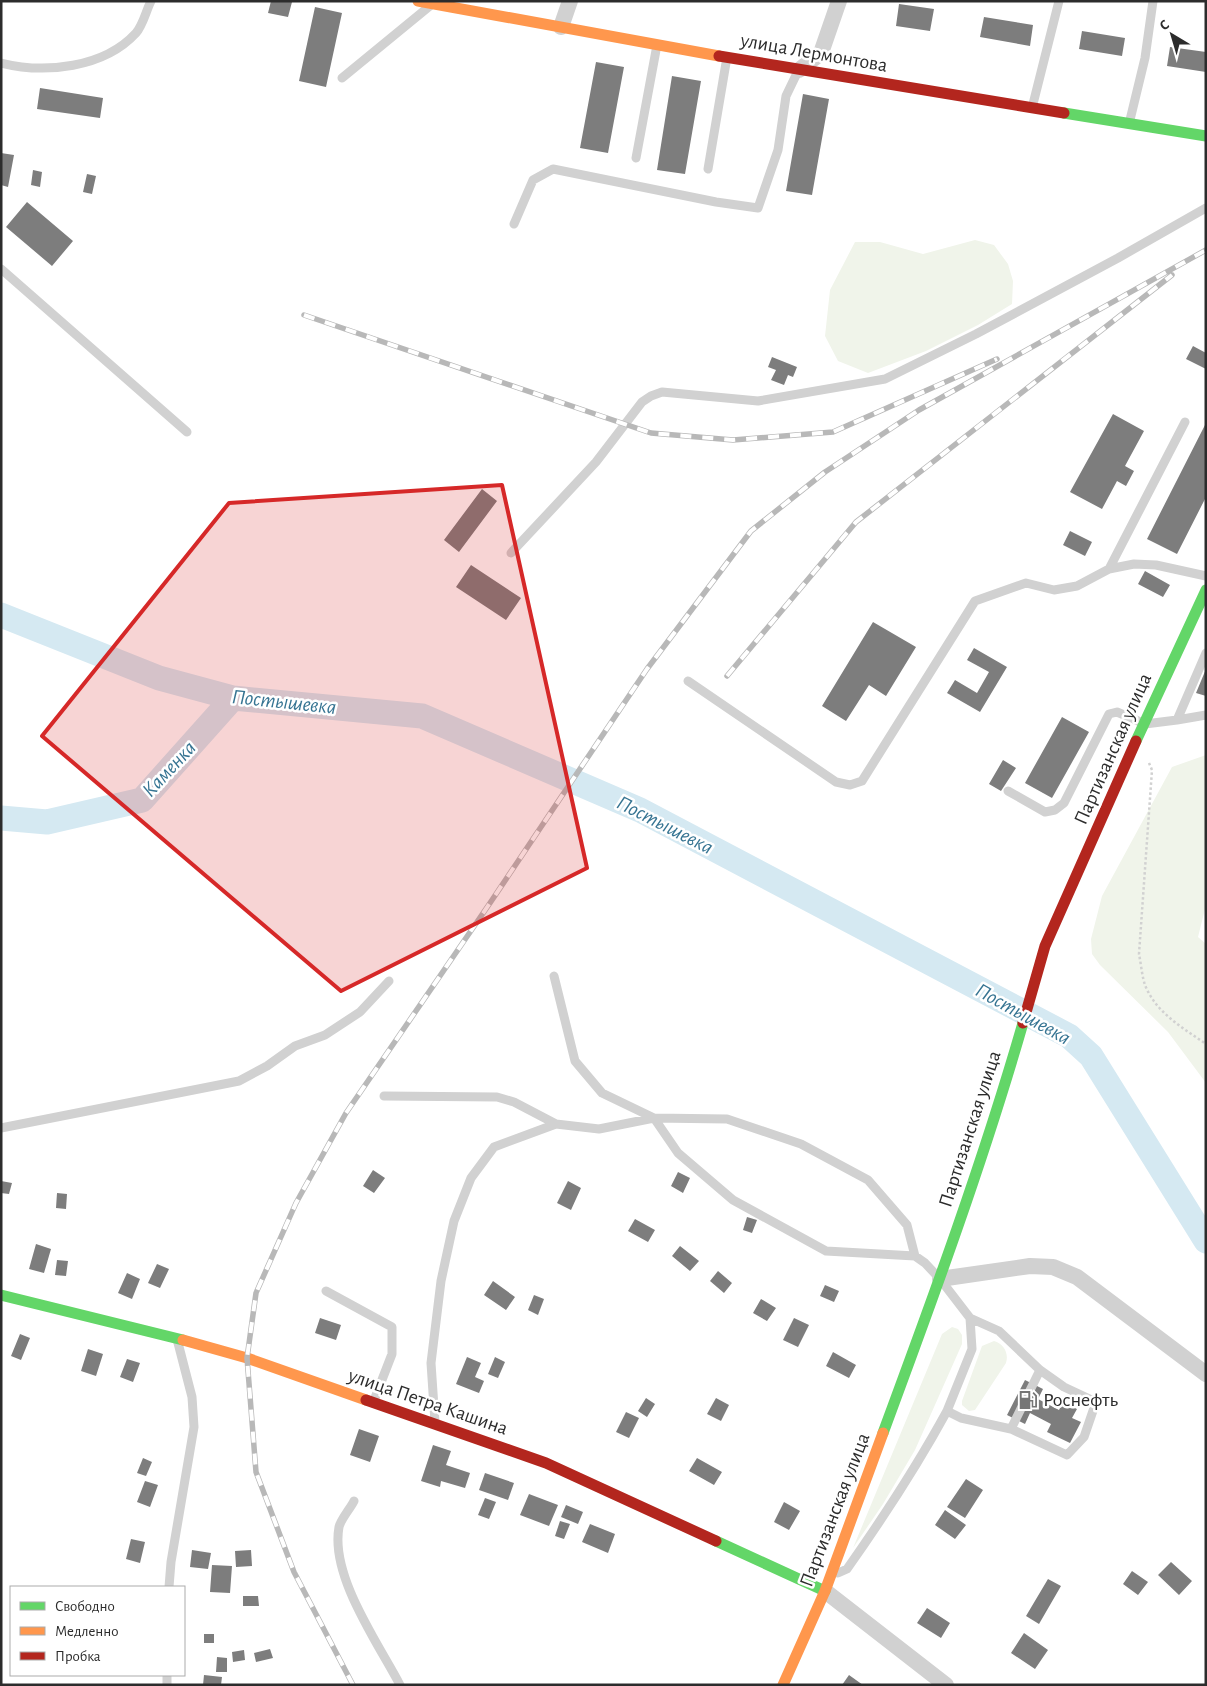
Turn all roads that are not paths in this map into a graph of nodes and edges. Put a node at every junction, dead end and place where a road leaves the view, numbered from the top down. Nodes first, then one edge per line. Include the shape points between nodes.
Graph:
1 (151, 1) edge
2 (418, 1) edge
3 (570, 1) edge
4 (839, 1) edge
5 (1059, 1) edge
6 (1153, 1) edge
7 (432, 4) junction
8 (561, 27) junction
9 (657, 44) junction
10 (727, 57) junction
11 (1, 63) edge
12 (799, 70) junction
13 (342, 78) dead end
14 (1032, 108) junction
15 (1130, 124) junction
16 (1206, 136) edge
17 (636, 158) dead end
18 (708, 168) dead end
19 (1206, 208) edge
20 (514, 224) dead end
21 (1, 269) edge
22 (1185, 422) dead end
23 (187, 432) dead end
24 (511, 553) dead end
25 (1109, 569) junction
26 (1206, 576) edge
27 (1205, 592) edge
28 (1206, 653) edge
29 (688, 681) dead end
30 (1206, 715) edge
31 (1177, 720) junction
32 (1145, 724) junction
33 (1008, 792) dead end
34 (554, 976) dead end
35 (389, 981) dead end
36 (384, 1096) dead end
37 (654, 1118) junction
38 (556, 1124) junction
39 (1, 1128) edge
40 (915, 1256) junction
41 (940, 1279) junction
42 (326, 1291) dead end
43 (1, 1295) edge
44 (970, 1318) junction
45 (177, 1338) junction
46 (1040, 1370) junction
47 (1206, 1374) edge
48 (373, 1403) junction
49 (947, 1411) junction
50 (435, 1425) junction
51 (1011, 1428) junction
52 (354, 1501) dead end
53 (828, 1583) junction
54 (169, 1586) edge
55 (400, 1685) edge
56 (783, 1685) edge
57 (946, 1685) edge

1 - 11 lane via 138,32 118,49 92,60 54,68
2 - 7 main road, улица Лермонтова
3 - 8 street
4 - 12 street via 821,53
5 - 14 lane
6 - 15 lane via 1145,58
7 - 8 main road, улица Лермонтова
7 - 13 lane
8 - 9 main road, улица Лермонтова
9 - 10 main road, улица Лермонтова
9 - 17 lane
10 - 12 main road, улица Лермонтова
10 - 18 lane
12 - 14 main road, улица Лермонтова
12 - 20 lane via 786,96 778,150 758,208 553,169 533,180
14 - 15 main road, улица Лермонтова
15 - 16 main road, улица Лермонтова
19 - 24 lane via 976,334 885,379 758,402 662,392 651,396 642,402 596,462
21 - 23 lane
22 - 25 lane
25 - 26 lane via 1134,564 1156,565
25 - 29 lane via 1077,586 1054,590 1026,583 975,601 862,781 850,785 836,782
27 - 32 main road, Партизанская улица
28 - 31 lane
30 - 31 lane
31 - 32 lane
32 - 33 lane via 1116,712 1109,714 1064,803 1055,810 1045,812
32 - 41 main road, Партизанская улица via 1046,946 1003,1093
34 - 37 lane via 575,1061 602,1092
35 - 39 lane via 360,1012 325,1035 295,1046 239,1081
36 - 38 lane via 497,1097 514,1102
37 - 38 lane via 599,1129
37 - 40 lane via 678,1154 733,1200 826,1252
37 - 40 lane via 727,1119 801,1144 868,1180 907,1225
38 - 50 lane via 494,1147 471,1178 454,1221 441,1281 431,1363
40 - 41 lane
41 - 44 lane
41 - 47 street via 1030,1266 1054,1267 1077,1277
41 - 53 main road, Партизанская улица
42 - 48 lane via 392,1327 392,1354
43 - 45 main road, улица Петра Кашина
44 - 46 lane via 999,1331
44 - 49 lane via 972,1349
45 - 48 main road, улица Петра Кашина via 247,1358
45 - 54 lane via 192,1397 194,1427
46 - 51 lane
46 - 51 lane via 1064,1387 1096,1402 1084,1437 1067,1455
48 - 50 main road, улица Петра Кашина
49 - 51 lane via 961,1418
49 - 53 lane via 925,1453 884,1516 847,1569
50 - 53 main road, улица Петра Кашина via 546,1463
52 - 55 lane via 340,1526 338,1549 344,1576
53 - 56 main road, Партизанская улица
53 - 57 street

